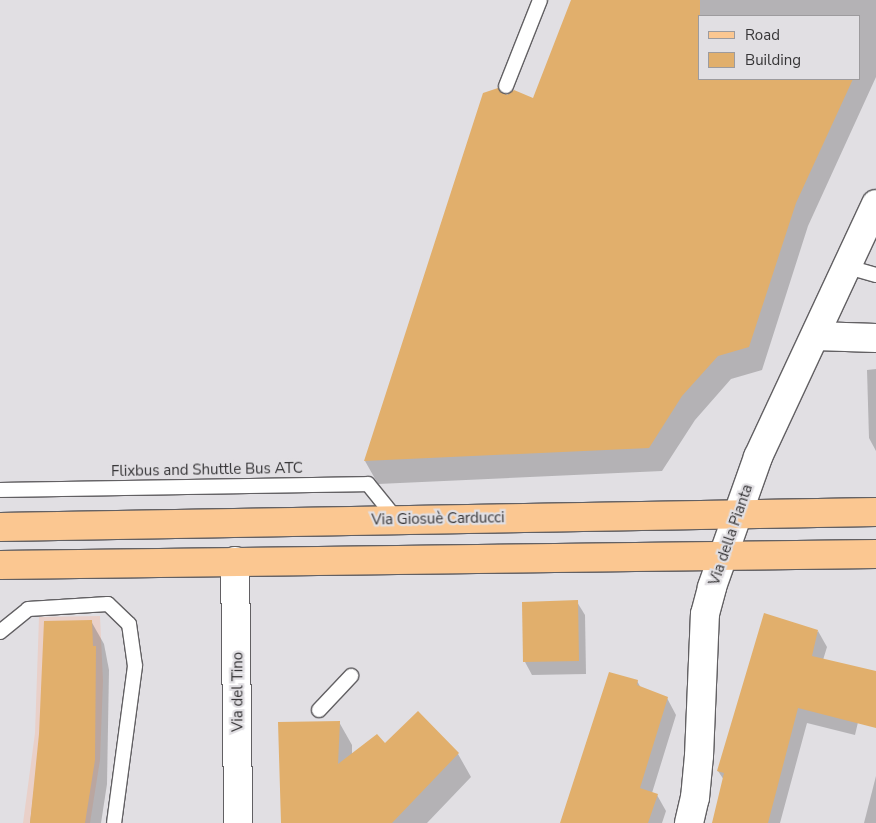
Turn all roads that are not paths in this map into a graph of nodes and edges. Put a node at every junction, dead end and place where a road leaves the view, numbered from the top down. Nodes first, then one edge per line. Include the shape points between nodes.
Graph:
1 (540, 0) edge
2 (506, 86) dead end
3 (876, 204) edge
4 (848, 267) junction
5 (876, 274) edge
6 (815, 336) junction
7 (876, 338) edge
8 (0, 490) edge
9 (876, 512) edge
10 (738, 514) junction
11 (397, 520) junction
12 (0, 527) edge
13 (876, 554) edge
14 (724, 556) junction
15 (235, 561) junction
16 (0, 565) edge
17 (0, 632) edge
18 (351, 676) dead end
19 (319, 710) dead end
20 (114, 823) edge
21 (238, 823) edge
22 (689, 823) edge

1 - 2 lane
3 - 4 street, Via della Pianta
4 - 5 lane
4 - 6 street, Via della Pianta
6 - 7 street
6 - 10 street, Via della Pianta via 758,457
8 - 11 lane, Flixbus and Shuttle Bus ATC via 368,484
9 - 10 main road, Via Giosuè Carducci
10 - 11 main road, Via Giosuè Carducci
10 - 14 street, Via della Pianta
11 - 12 main road, Via Giosuè Carducci
13 - 14 main road
14 - 15 main road
14 - 22 street, Via della Pianta via 705,614 699,756
15 - 16 main road
15 - 21 street, Via del Tino
17 - 20 lane via 28,609 108,604 129,624 135,666
18 - 19 lane

